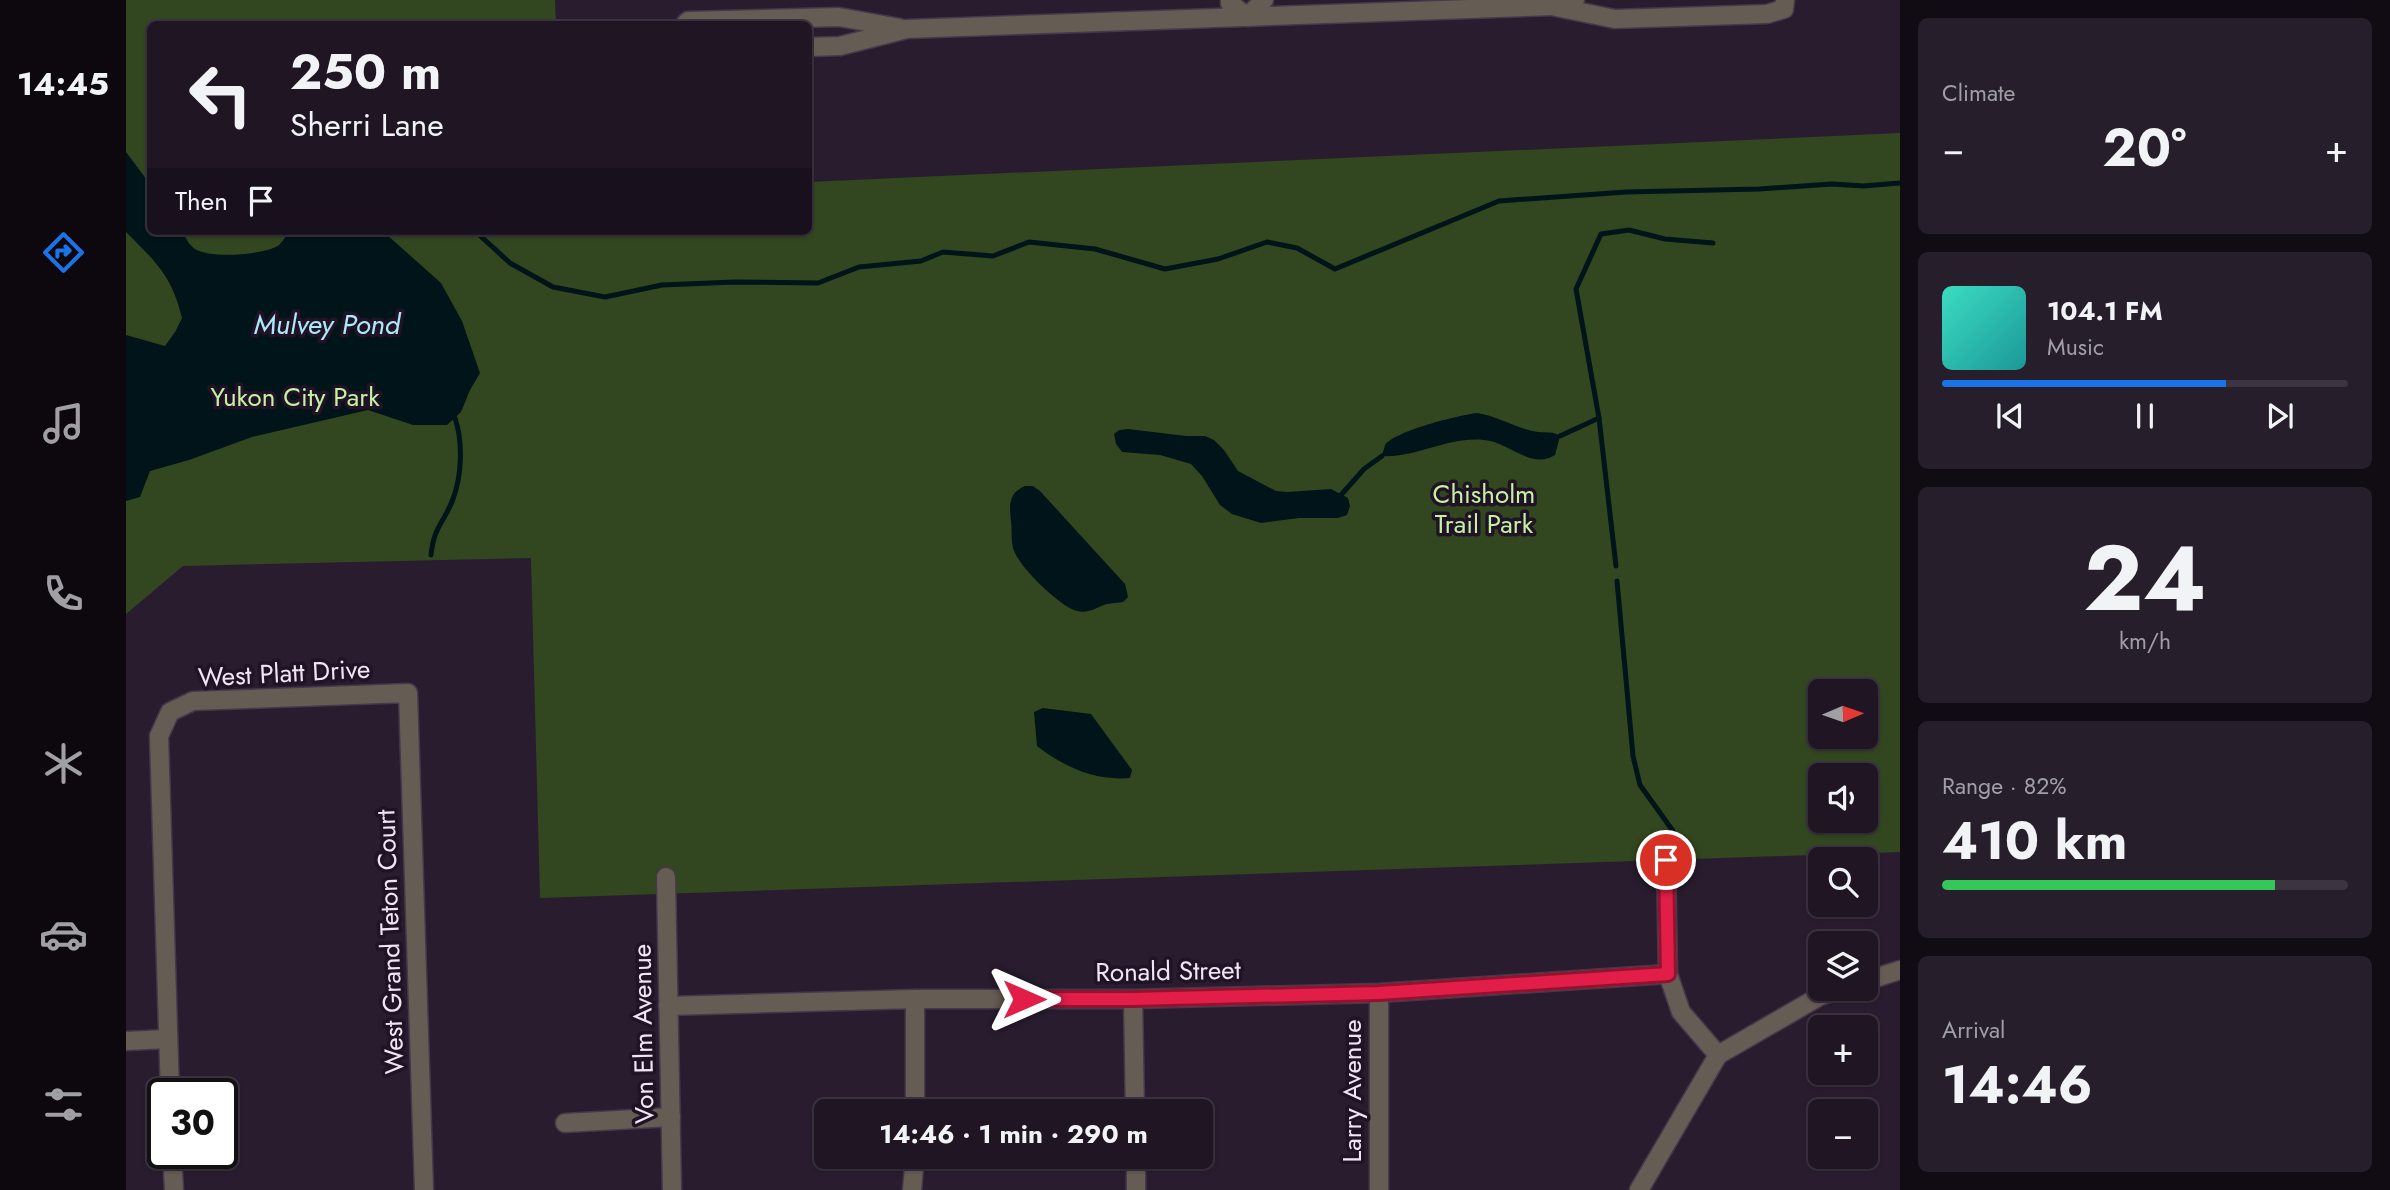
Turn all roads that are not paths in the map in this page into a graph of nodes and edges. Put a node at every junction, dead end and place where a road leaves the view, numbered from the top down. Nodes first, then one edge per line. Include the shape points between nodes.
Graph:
1 (1230, 0) edge
2 (1264, 0) edge
3 (1575, 0) edge
4 (1785, 0) edge
5 (1553, 6) junction
6 (1247, 17) junction
7 (688, 21) edge
8 (907, 29) junction
9 (812, 47) edge
10 (408, 693) joint
11 (1666, 860) dead end
12 (666, 877) dead end
13 (1900, 970) edge
14 (1668, 974) junction
15 (1878, 977) edge
16 (1379, 993) junction
17 (915, 999) junction
18 (1133, 999) junction
19 (1811, 1001) edge
20 (668, 1006) junction
21 (168, 1039) junction
22 (126, 1041) edge
23 (1718, 1055) junction
24 (169, 1078) edge
25 (915, 1099) edge
26 (1135, 1099) edge
27 (671, 1117) junction
28 (565, 1123) dead end
29 (173, 1169) edge
30 (914, 1169) edge
31 (1136, 1169) edge
32 (174, 1190) edge
33 (424, 1190) edge
34 (672, 1190) edge
35 (912, 1190) edge
36 (1136, 1190) edge
37 (1378, 1190) edge
38 (1639, 1190) edge

1 - 6 street
2 - 6 street
3 - 5 street
4 - 5 street via 1784,9 1767,14 1615,19
5 - 6 street
6 - 8 street
7 - 8 street via 839,16
8 - 9 street via 840,46
10 - 21 street, West Platt Drive via 193,701 170,712 159,736
10 - 33 street, West Grand Teton Court
11 - 14 street
12 - 20 street, Von Elm Avenue
13 - 15 street
14 - 16 street, Ronald Street
14 - 23 street via 1681,1012
16 - 18 street, Ronald Street
16 - 37 street, Larry Avenue
17 - 18 street, Ronald Street
17 - 20 street, Ronald Street
17 - 25 street
18 - 26 street
19 - 23 street
20 - 27 street, Von Elm Avenue
21 - 22 street
21 - 24 street, West Platt Drive
23 - 38 street
27 - 28 street
27 - 34 street, Von Elm Avenue
29 - 32 street
30 - 35 street
31 - 36 street

